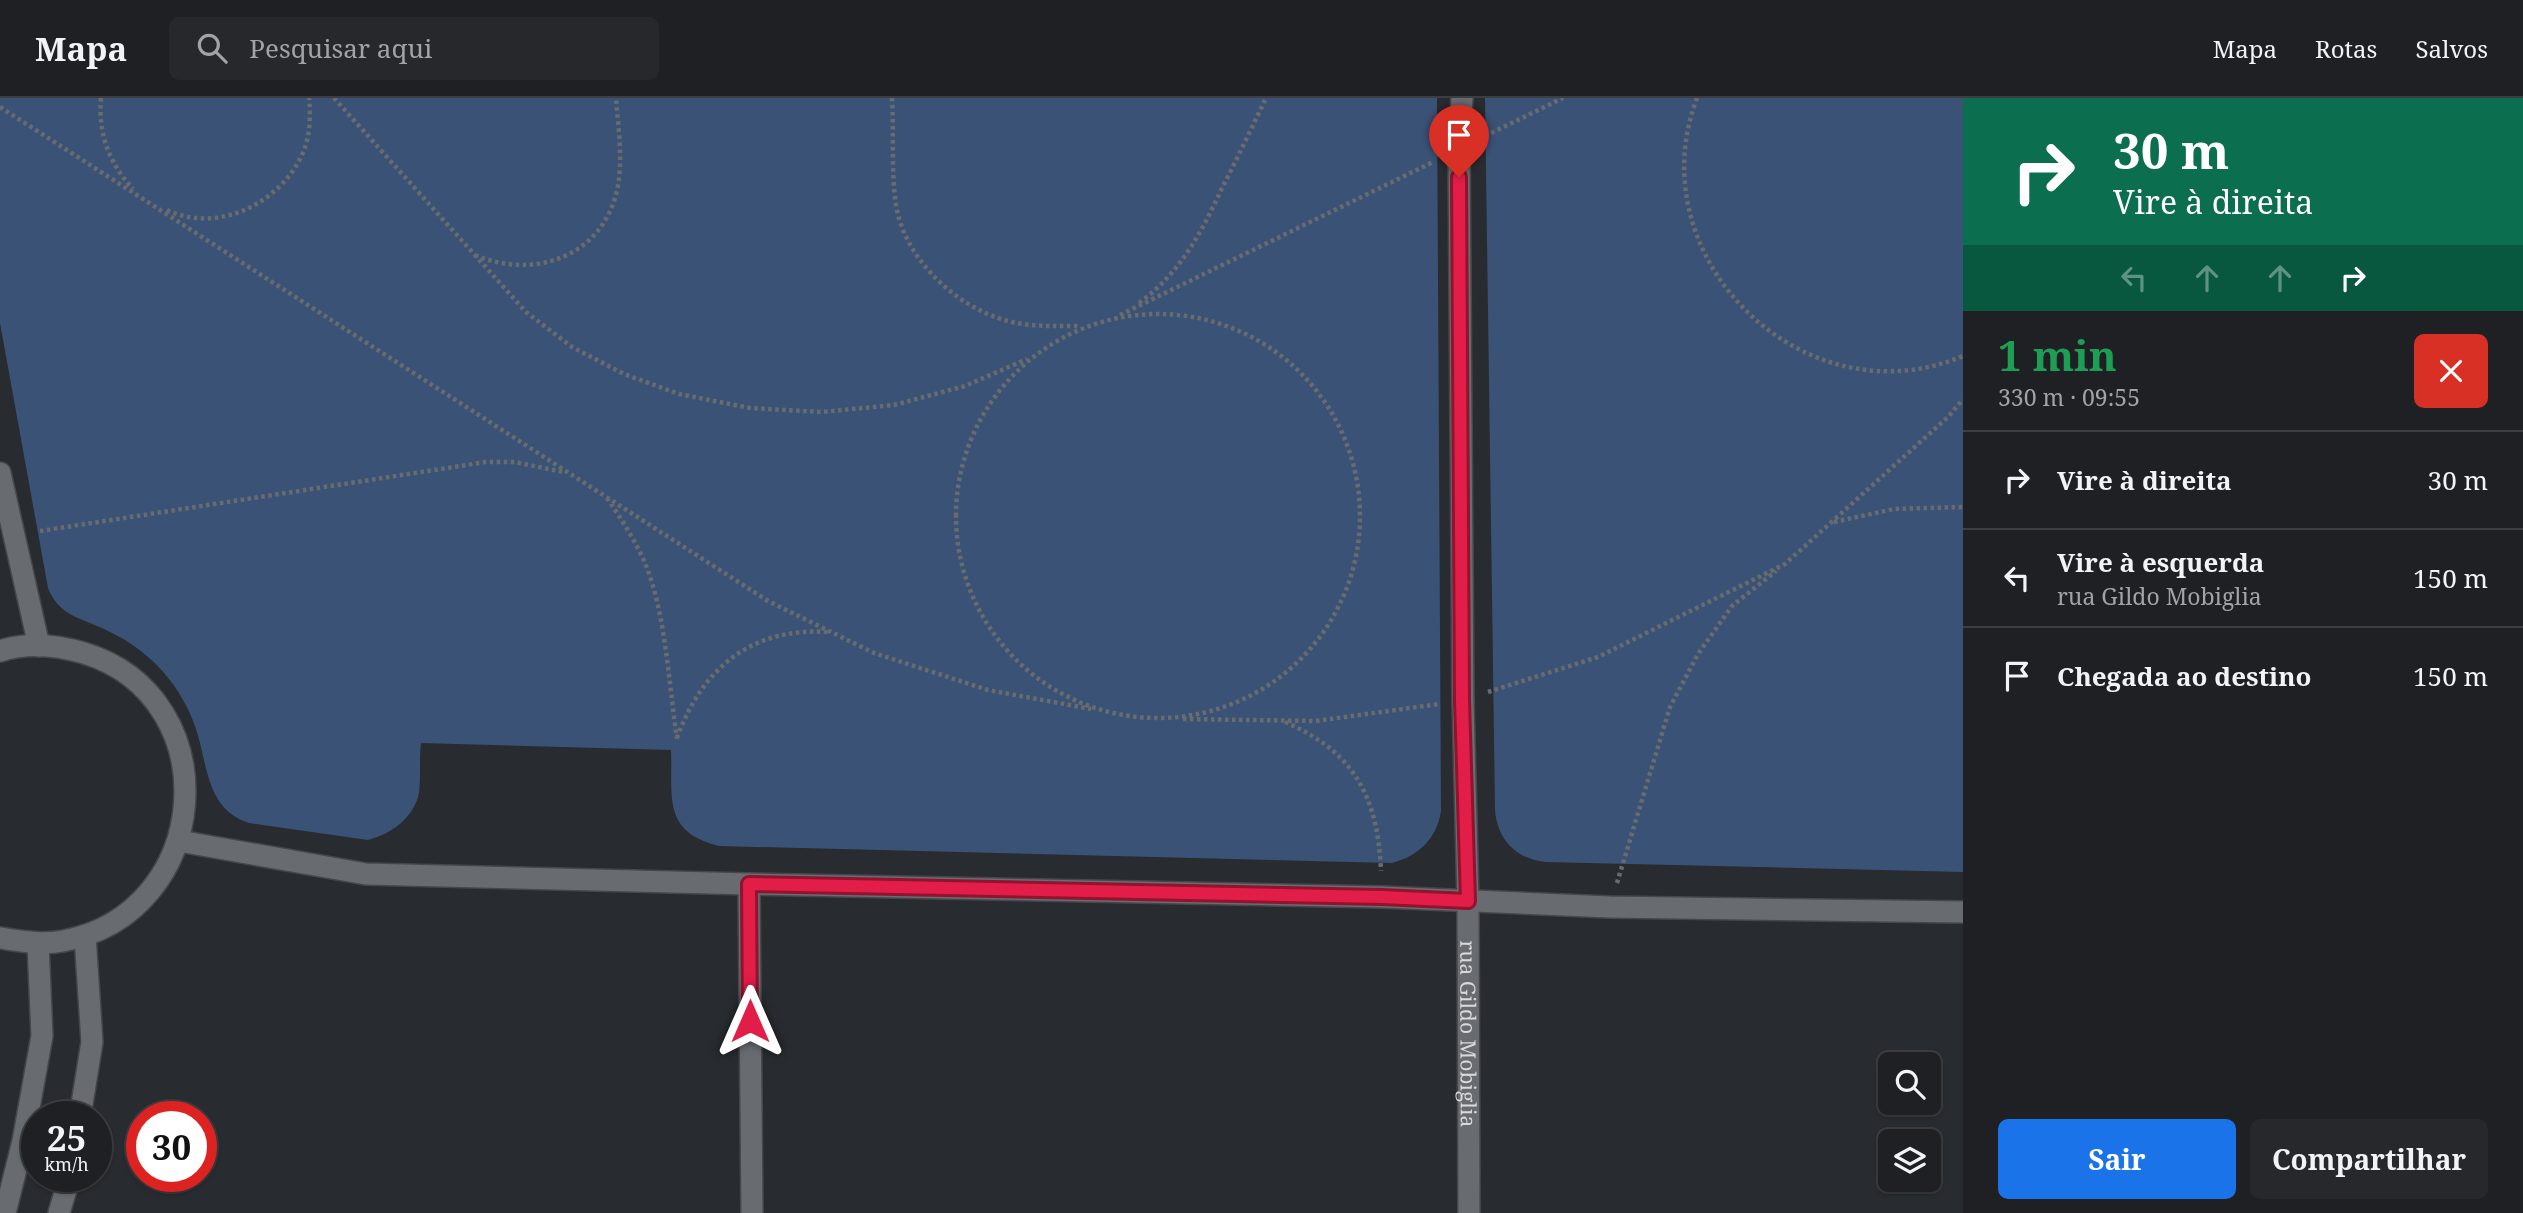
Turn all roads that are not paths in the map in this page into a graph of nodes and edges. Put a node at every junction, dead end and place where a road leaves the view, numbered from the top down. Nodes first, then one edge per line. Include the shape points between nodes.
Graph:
1 (1462, 98) edge
2 (0, 473) edge
3 (39, 646) junction
4 (0, 651) edge
5 (179, 841) junction
6 (749, 884) junction
7 (1468, 901) junction
8 (1963, 912) edge
9 (85, 936) junction
10 (0, 937) edge
11 (38, 943) junction
12 (82, 1101) edge
13 (65, 1192) edge
14 (5, 1213) edge
15 (58, 1213) edge
16 (752, 1213) edge
17 (1469, 1213) edge

1 - 7 street, rua Gildo Mobiglia via 1462,700
2 - 3 street
3 - 4 street
3 - 5 street via 93,656 141,687 159,708 182,758 185,814
5 - 6 street via 366,874
5 - 9 street via 158,882 125,915
6 - 7 street
6 - 16 street
7 - 8 street
7 - 17 street, rua Gildo Mobiglia
9 - 11 street
9 - 12 street via 92,1042
10 - 11 street
11 - 14 street via 42,1036
13 - 15 street

